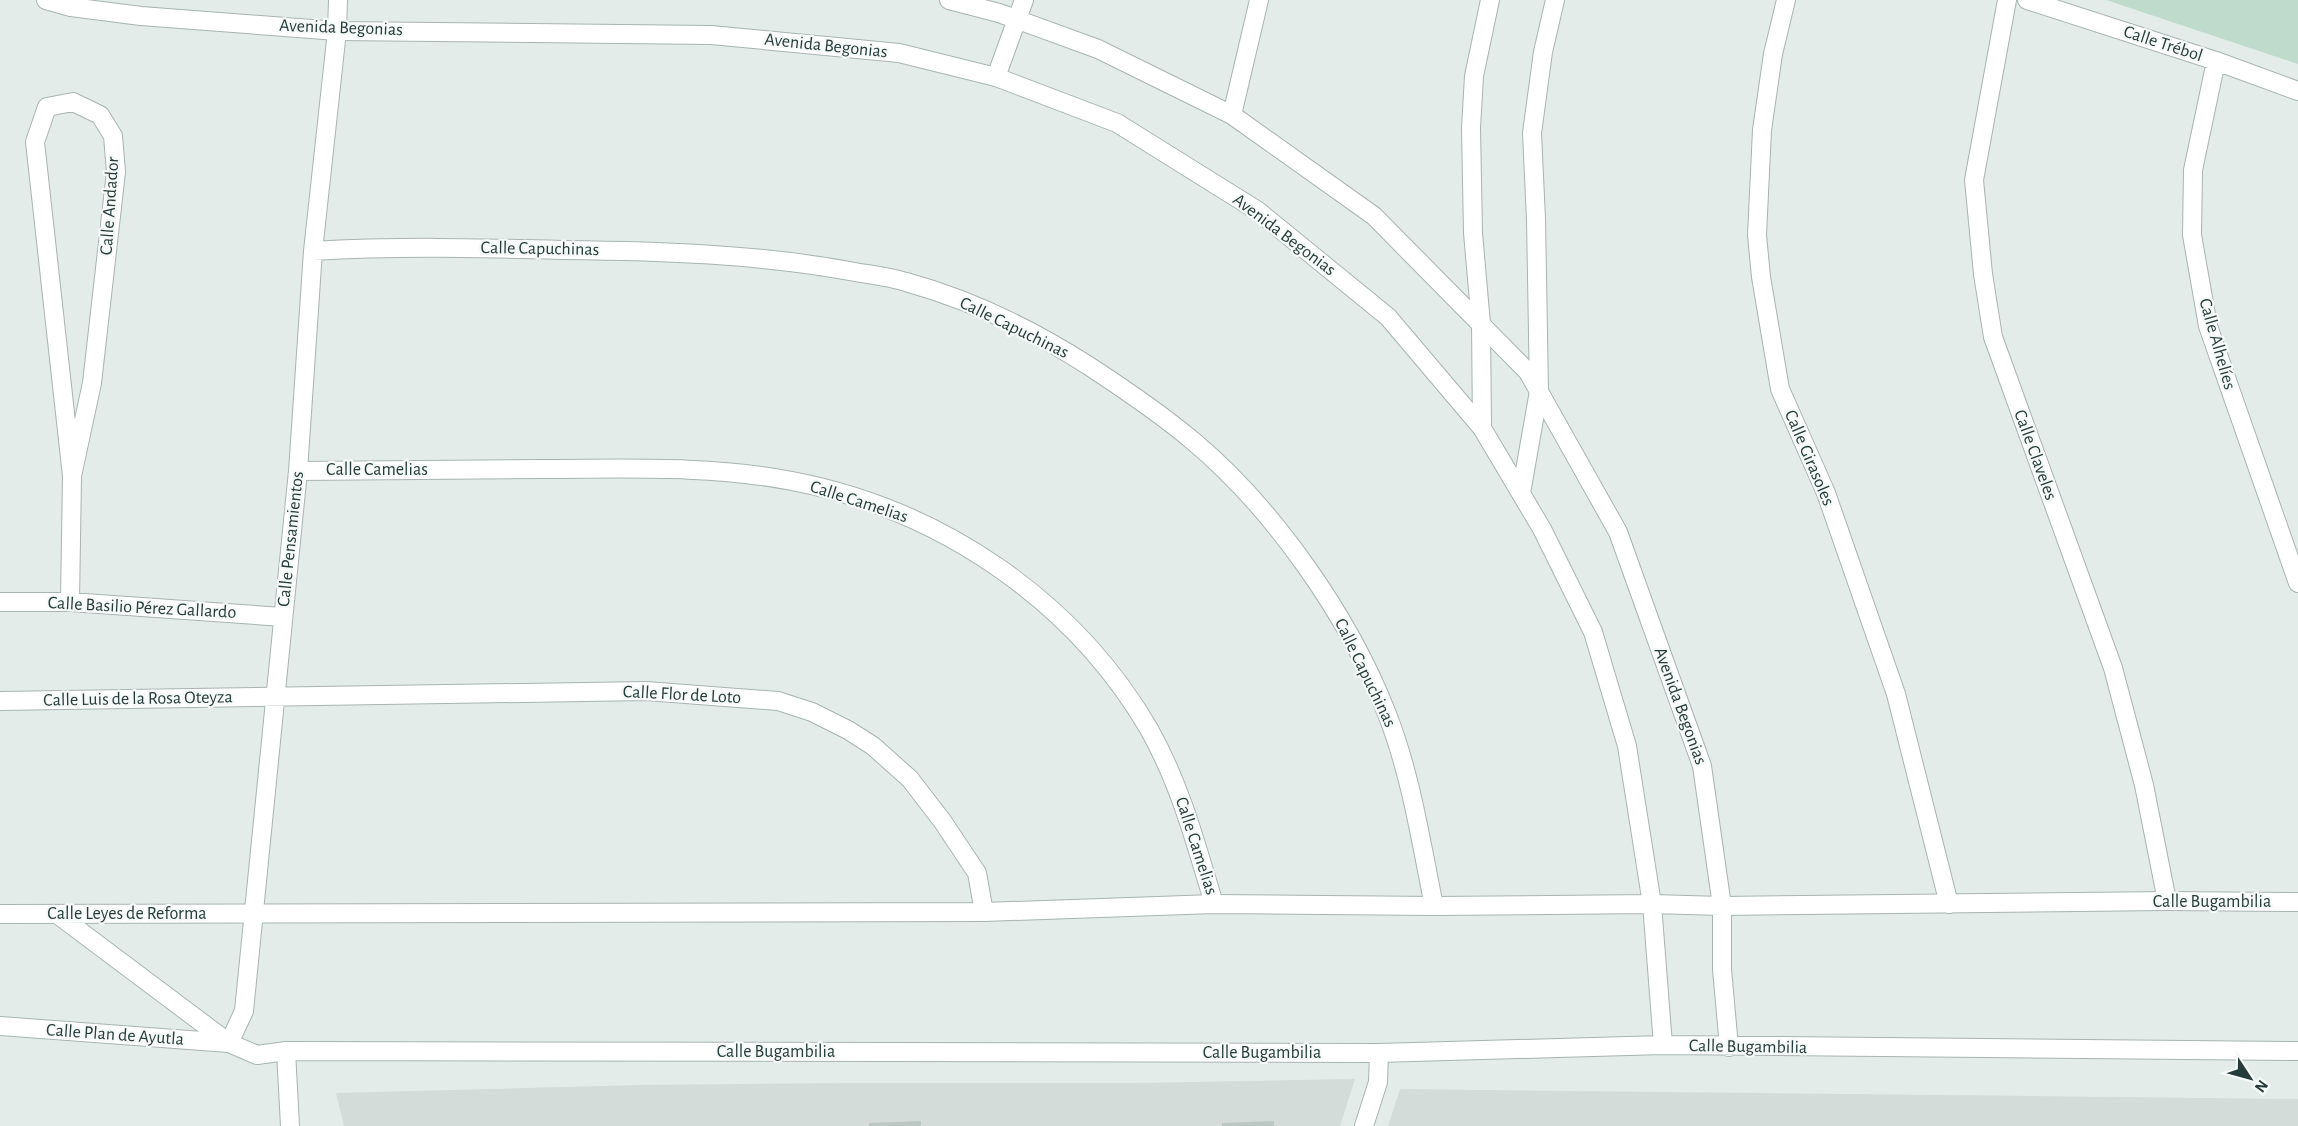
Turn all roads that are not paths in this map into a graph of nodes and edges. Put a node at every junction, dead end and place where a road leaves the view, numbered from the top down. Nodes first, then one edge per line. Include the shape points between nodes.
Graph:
1 (46, 0) edge
2 (338, 0) edge
3 (949, 0) edge
4 (1024, 0) edge
5 (1259, 0) edge
6 (1490, 0) edge
7 (1555, 0) edge
8 (1786, 0) edge
9 (2007, 0) edge
10 (2027, 0) edge
11 (1017, 20) junction
12 (337, 31) junction
13 (2216, 61) junction
14 (996, 78) junction
15 (2298, 91) edge
16 (1232, 115) junction
17 (313, 250) junction
18 (1481, 324) junction
19 (1539, 392) junction
20 (1482, 428) junction
21 (298, 471) junction
22 (72, 476) junction
23 (1521, 494) junction
24 (2298, 583) edge
25 (0, 602) edge
26 (70, 602) junction
27 (284, 617) junction
28 (276, 697) junction
29 (0, 701) edge
30 (2167, 901) junction
31 (2298, 902) edge
32 (1214, 904) junction
33 (1652, 904) junction
34 (1949, 904) junction
35 (1434, 906) junction
36 (1722, 906) junction
37 (984, 912) junction
38 (0, 914) edge
39 (57, 914) junction
40 (255, 915) junction
41 (0, 1026) edge
42 (229, 1043) junction
43 (1664, 1046) junction
44 (1729, 1047) junction
45 (286, 1051) junction
46 (2298, 1051) edge
47 (1379, 1053) junction
48 (290, 1126) edge
49 (1364, 1126) edge

1 - 12 street, Avenida Begonias via 71,8 141,16
2 - 12 street, Calle Pensamientos
3 - 11 street, Avenida Begonias
4 - 11 street
5 - 16 street
6 - 18 street via 1474,76 1471,128 1473,233
7 - 19 street, Avenida Begonias via 1532,133
8 - 34 street, Calle Girasoles via 1762,130 1757,234 1780,389 1826,493 1896,694
9 - 30 street, Calle Claveles via 1974,180 1993,337 2113,668 2144,785
10 - 13 street, Calle Trébol
11 - 14 street
11 - 16 street, Avenida Begonias via 1098,49
12 - 14 street, Avenida Begonias via 711,35 899,53
12 - 17 street, Calle Pensamientos
13 - 15 street, Calle Trébol
13 - 24 street, Calle Alhelíes via 2193,170 2192,235 2208,326
14 - 20 street, Avenida Begonias via 1117,123 1258,211 1388,317
16 - 18 street, Avenida Begonias via 1374,216
17 - 21 street, Calle Pensamientos
17 - 35 street, Calle Capuchinas via 614,250 766,258 905,282 1000,317 1051,341 1194,441 1254,498 1328,599 1387,712 1420,835
18 - 19 street, Avenida Begonias via 1528,372
18 - 20 street
19 - 23 street, Avenida Begonias
19 - 36 street, Avenida Begonias via 1618,532 1702,765
20 - 23 street, Avenida Begonias
21 - 27 street, Calle Pensamientos
21 - 32 street, Calle Camelias via 724,471 791,480 910,517 979,553 1025,588 1091,648 1149,729 1169,768
22 - 22 street, Calle Andador via 35,142 47,107 73,102 100,115 113,136 116,172 92,383
22 - 26 street, Calle Andador
23 - 33 street, Avenida Begonias via 1593,632 1627,746
25 - 26 street, Calle Basilio Pérez Gallardo
26 - 27 street, Calle Basilio Pérez Gallardo
27 - 28 street, Calle Pensamientos
28 - 29 street, Calle Luis de la Rosa Oteyza
28 - 37 street, Calle Flor de Loto via 646,692 778,701 812,711 873,746 910,779 976,873
28 - 40 street, Calle Pensamientos
30 - 31 street, Calle Bugambilia
30 - 34 street, Calle Bugambilia
32 - 35 street, Calle Bugambilia
32 - 37 street, Calle Bugambilia
33 - 35 street, Calle Bugambilia
33 - 36 street, Calle Bugambilia
33 - 43 street, Avenida Begonias
34 - 36 street, Calle Bugambilia
36 - 44 street, Avenida Begonias via 1722,969
37 - 40 street, Calle Bugambilia
38 - 39 street, Calle Leyes de Reforma
39 - 40 street, Calle Leyes de Reforma
39 - 42 street
40 - 42 street, Calle Pensamientos via 244,1011
41 - 42 street, Calle Plan de Ayutla
42 - 45 street, Calle Bugambilia via 257,1055
43 - 44 street, Calle Bugambilia
43 - 47 street, Calle Bugambilia
44 - 46 street, Calle Bugambilia
45 - 47 street, Calle Bugambilia
45 - 48 street
47 - 49 street via 1378,1082

